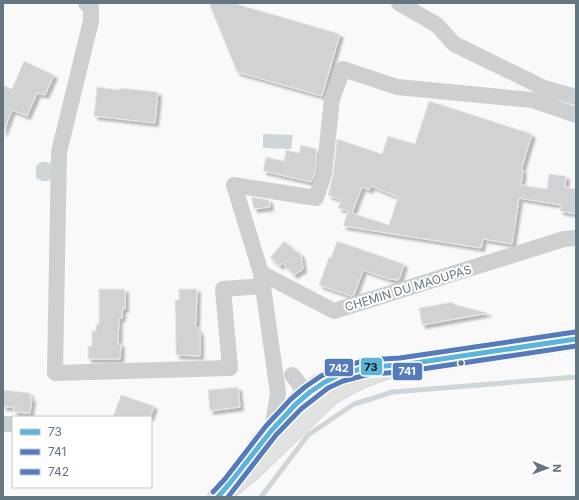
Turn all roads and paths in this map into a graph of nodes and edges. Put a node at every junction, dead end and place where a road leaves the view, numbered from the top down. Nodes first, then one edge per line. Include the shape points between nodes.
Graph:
1 (86, 3) edge
2 (399, 3) edge
3 (576, 97) edge
4 (576, 115) edge
5 (576, 238) edge
6 (262, 280) junction
7 (576, 339) edge
8 (273, 354) junction
9 (401, 365) junction
10 (292, 375) junction
11 (330, 379) junction
12 (278, 393) junction
13 (301, 401) junction
14 (323, 402) junction
15 (272, 439) junction
16 (220, 495) edge

1 - 6 street via 91,7 91,21 59,152 55,372 230,368 223,289
2 - 3 street via 437,25 454,44 544,88
4 - 6 street via 532,100 397,87 343,69 332,99 324,174 316,198 234,185
5 - 6 street, CHEMIN DU MAOUPAS via 564,239 334,311
6 - 8 street
7 - 9 main road
8 - 10 street
8 - 12 street
9 - 11 main road via 357,369
9 - 14 main road via 359,378
10 - 11 street
10 - 13 street via 300,386
11 - 13 main road via 318,385
12 - 13 street
12 - 15 street
13 - 14 street via 307,404
13 - 15 main road
14 - 15 main road
15 - 16 main road via 247,474

